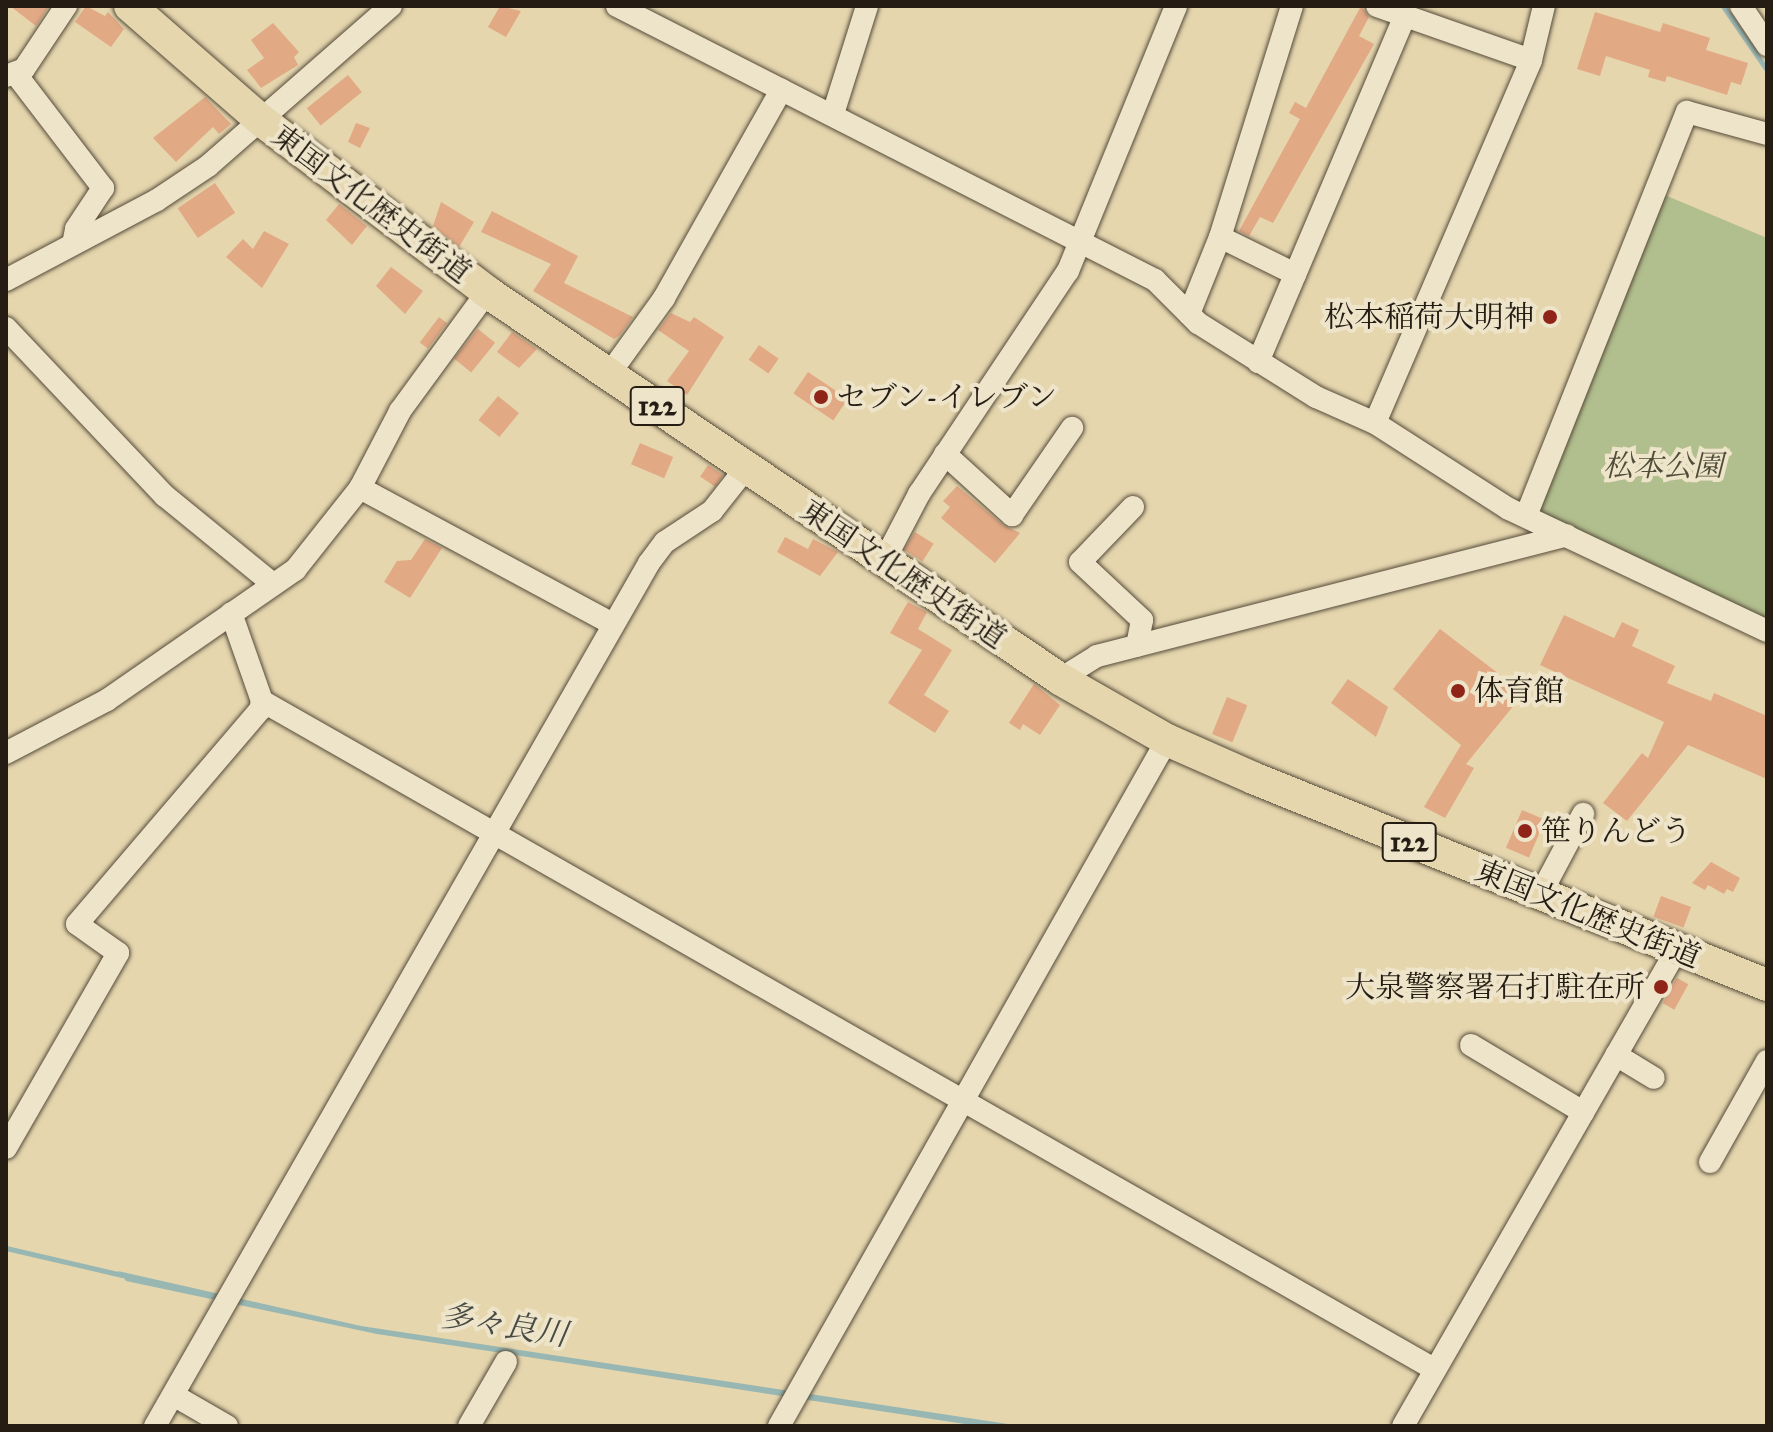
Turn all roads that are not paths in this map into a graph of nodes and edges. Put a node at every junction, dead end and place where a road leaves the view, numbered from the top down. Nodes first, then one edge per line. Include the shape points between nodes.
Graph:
1 (66, 6) edge
2 (130, 6) edge
3 (391, 6) edge
4 (617, 6) edge
5 (867, 6) edge
6 (1176, 6) edge
7 (1292, 6) edge
8 (1377, 6) edge
9 (1544, 6) edge
10 (1741, 6) edge
11 (1405, 16) junction
12 (1767, 45) edge
13 (1531, 60) junction
14 (11, 74) edge
15 (781, 90) junction
16 (833, 114) junction
17 (262, 121) junction
18 (1767, 134) edge
19 (1220, 237) junction
20 (73, 244) junction
21 (1078, 244) junction
22 (1295, 274) junction
23 (6, 280) edge
24 (487, 292) junction
25 (1189, 314) junction
26 (6, 328) edge
27 (1258, 362) junction
28 (610, 373) junction
29 (1375, 423) junction
30 (1072, 428) dead end
31 (945, 454) junction
32 (746, 468) junction
33 (360, 488) junction
34 (1133, 507) dead end
35 (1526, 516) junction
36 (1567, 535) junction
37 (884, 561) junction
38 (273, 584) junction
39 (231, 613) junction
40 (613, 624) junction
41 (1767, 631) edge
42 (1137, 646) junction
43 (1060, 679) junction
44 (262, 701) junction
45 (1167, 740) junction
46 (6, 753) edge
47 (1583, 814) dead end
48 (496, 833) junction
49 (1540, 895) junction
50 (1676, 951) junction
51 (1767, 985) edge
52 (1471, 1045) dead end
53 (1616, 1055) junction
54 (1767, 1061) edge
55 (1654, 1078) dead end
56 (962, 1100) junction
57 (1583, 1112) junction
58 (6, 1148) edge
59 (1710, 1162) dead end
60 (506, 1362) dead end
61 (1434, 1369) junction
62 (175, 1396) junction
63 (155, 1426) edge
64 (227, 1426) edge
65 (469, 1426) edge
66 (779, 1426) edge
67 (1403, 1426) edge

1 - 14 street via 24,69
2 - 17 highway, 東国文化歴史街道 / 122
3 - 17 street
4 - 15 street
5 - 16 street
6 - 21 street
7 - 19 street
8 - 11 street
9 - 13 street
10 - 12 street
11 - 13 street
11 - 22 street
13 - 29 street
14 - 20 street via 103,188 76,229
15 - 16 street
15 - 28 street via 671,286
16 - 21 street
17 - 20 street via 157,200
17 - 24 highway, 東国文化歴史街道 / 122
18 - 35 street via 1687,112
19 - 22 street
19 - 25 street
20 - 23 street
21 - 25 street via 1155,280
21 - 31 street via 1068,271
22 - 27 street
24 - 28 highway, 東国文化歴史街道 / 122
24 - 33 street via 400,411
25 - 27 street
26 - 38 street via 165,496
27 - 29 street via 1316,397
28 - 32 highway, 東国文化歴史街道 / 122
29 - 35 street
30 - 31 street via 1012,515
31 - 37 street
32 - 37 highway, 東国文化歴史街道 / 122
32 - 40 street via 712,511 665,542
33 - 38 street via 295,570
33 - 40 street
34 - 42 street via 1080,562 1142,620
35 - 36 street
36 - 41 street
36 - 42 street
37 - 43 highway, 東国文化歴史街道 / 122
38 - 39 street
39 - 44 street
39 - 46 street via 107,700
40 - 48 street
42 - 43 street via 1097,656
43 - 45 highway, 東国文化歴史街道 / 122
44 - 48 street
44 - 58 street via 217,763 77,924 118,953
45 - 49 highway, 東国文化歴史街道 / 122
45 - 56 street
47 - 49 street
48 - 56 street
48 - 62 street
49 - 50 highway, 東国文化歴史街道 / 122
50 - 51 highway, 東国文化歴史街道 / 122
50 - 53 street
52 - 57 street
53 - 55 street
53 - 57 street
54 - 59 street
56 - 61 street
56 - 66 street
57 - 61 street
60 - 65 street
61 - 67 street
62 - 63 street
62 - 64 street

